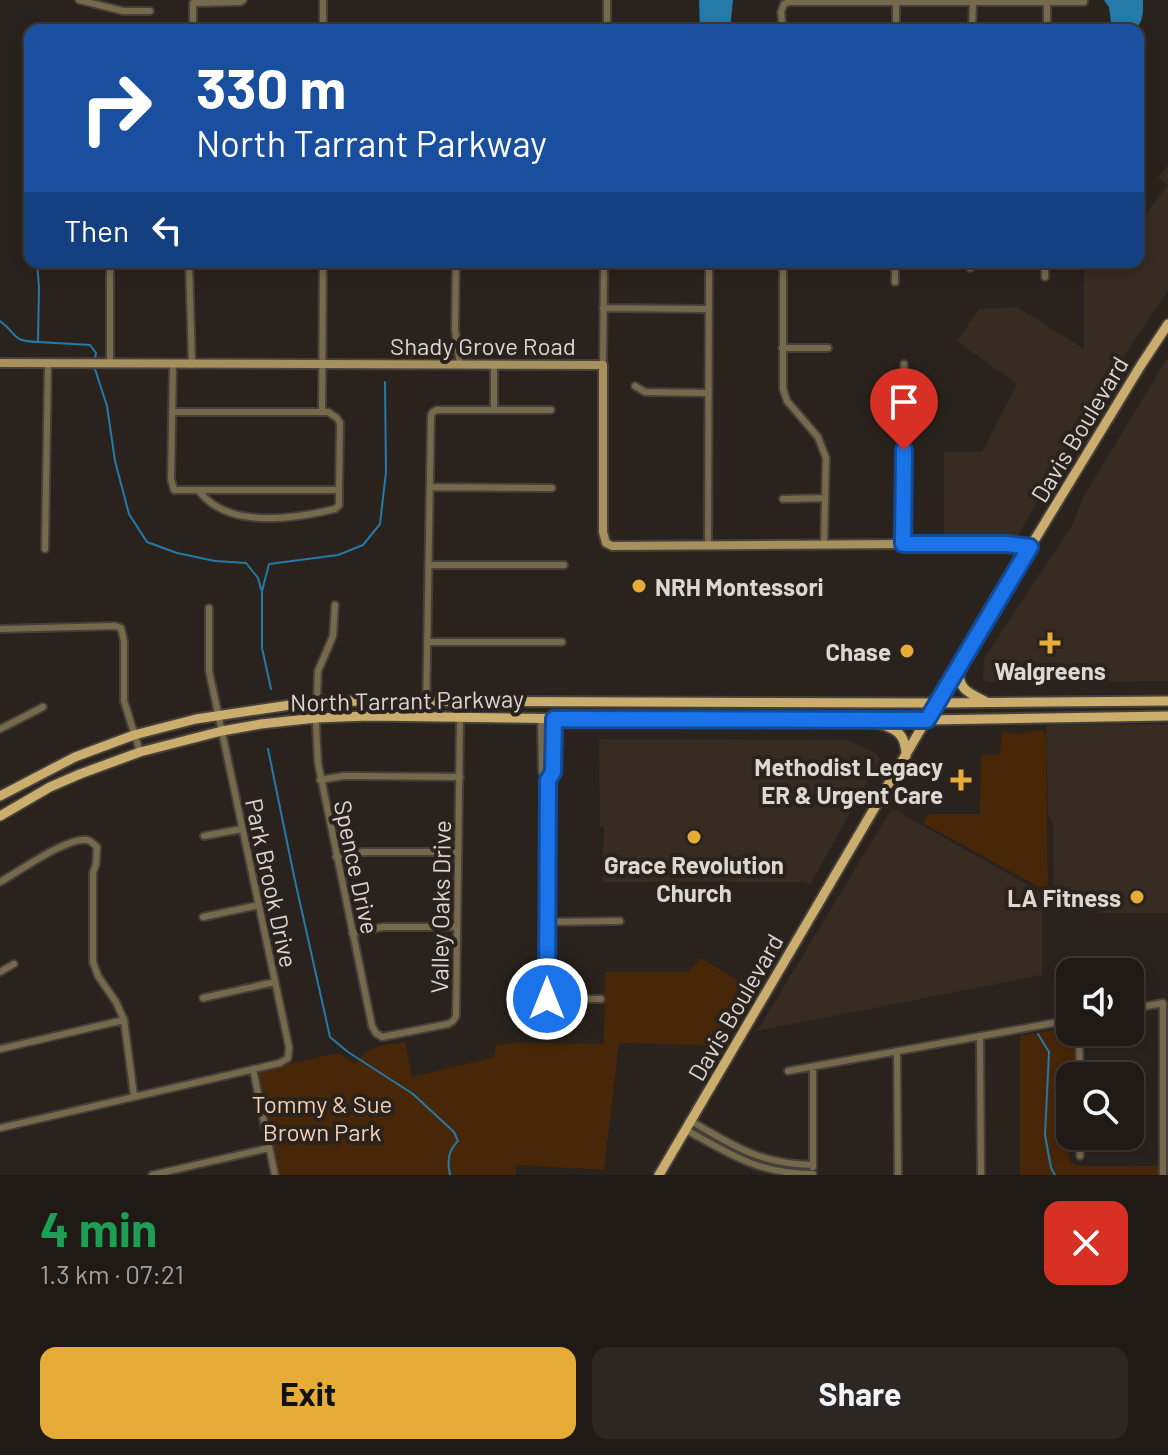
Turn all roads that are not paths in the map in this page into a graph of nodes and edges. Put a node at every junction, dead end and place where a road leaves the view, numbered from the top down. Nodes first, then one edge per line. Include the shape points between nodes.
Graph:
1 (79, 0) edge
2 (243, 0) edge
3 (323, 0) edge
4 (607, 0) edge
5 (896, 2) junction
6 (973, 2) edge
7 (1047, 2) junction
8 (1084, 2) dead end
9 (150, 11) dead end
10 (193, 24) edge
11 (323, 24) edge
12 (607, 24) edge
13 (782, 24) edge
14 (896, 24) edge
15 (972, 24) edge
16 (1047, 24) edge
17 (110, 268) edge
18 (189, 268) edge
19 (323, 268) edge
20 (456, 268) edge
21 (604, 268) edge
22 (709, 268) edge
23 (783, 268) edge
24 (895, 268) edge
25 (1045, 268) edge
26 (1045, 277) dead end
27 (895, 282) dead end
28 (603, 308) junction
29 (708, 309) junction
30 (1168, 324) edge
31 (782, 348) junction
32 (828, 348) dead end
33 (0, 363) edge
34 (48, 363) junction
35 (110, 364) junction
36 (904, 364) dead end
37 (173, 365) junction
38 (192, 365) junction
39 (322, 365) junction
40 (460, 365) junction
41 (603, 365) junction
42 (494, 366) junction
43 (635, 386) dead end
44 (708, 393) junction
45 (494, 410) junction
46 (551, 410) dead end
47 (172, 412) junction
48 (322, 412) junction
49 (430, 487) junction
50 (552, 488) dead end
51 (339, 490) junction
52 (199, 491) junction
53 (824, 498) junction
54 (783, 499) dead end
55 (903, 544) junction
56 (824, 545) junction
57 (708, 546) junction
58 (1030, 547) junction
59 (45, 549) dead end
60 (429, 565) junction
61 (564, 565) dead end
62 (335, 605) dead end
63 (209, 608) dead end
64 (0, 629) edge
65 (428, 642) junction
66 (562, 642) dead end
67 (959, 664) junction
68 (427, 700) junction
69 (317, 701) junction
70 (518, 701) junction
71 (1168, 701) edge
72 (663, 702) junction
73 (988, 702) junction
74 (937, 703) junction
75 (43, 707) dead end
76 (219, 715) junction
77 (1168, 716) edge
78 (426, 717) junction
79 (460, 717) junction
80 (316, 718) junction
81 (541, 718) junction
82 (554, 719) junction
83 (663, 720) junction
84 (866, 720) junction
85 (927, 720) junction
86 (2, 725) edge
87 (222, 731) junction
88 (134, 735) junction
89 (140, 752) junction
90 (542, 755) junction
91 (553, 755) junction
92 (906, 756) junction
93 (460, 777) junction
94 (320, 780) junction
95 (548, 780) junction
96 (0, 796) edge
97 (0, 816) edge
98 (242, 829) junction
99 (204, 836) dead end
100 (458, 852) junction
101 (336, 857) junction
102 (0, 882) edge
103 (259, 905) junction
104 (203, 917) dead end
105 (620, 921) dead end
106 (548, 922) junction
107 (457, 927) junction
108 (352, 933) junction
109 (14, 964) dead end
110 (0, 972) edge
111 (275, 982) junction
112 (203, 998) dead end
113 (601, 999) dead end
114 (1144, 1006) edge
115 (124, 1020) junction
116 (1056, 1022) edge
117 (379, 1036) joint
118 (980, 1036) junction
119 (0, 1049) edge
120 (897, 1052) junction
121 (813, 1067) junction
122 (253, 1069) junction
123 (788, 1071) dead end
124 (134, 1096) junction
125 (688, 1126) junction
126 (0, 1128) edge
127 (269, 1148) junction
128 (1080, 1150) edge
129 (1080, 1156) dead end
130 (813, 1165) junction
131 (152, 1175) edge
132 (275, 1175) edge
133 (659, 1175) edge
134 (813, 1175) edge
135 (898, 1175) edge
136 (981, 1175) edge
137 (1163, 1175) edge

1 - 9 street via 123,11
2 - 10 street via 193,3
3 - 11 street
4 - 12 street
5 - 6 street
5 - 13 street via 789,2 781,12
5 - 14 street
6 - 7 street
6 - 15 street
7 - 8 street
7 - 16 street
17 - 35 street
18 - 38 street
19 - 39 street
20 - 40 street
21 - 28 street
22 - 29 street
23 - 31 street
24 - 27 street
25 - 26 street
28 - 29 street
28 - 41 street
29 - 44 street
30 - 58 main road, Davis Boulevard
31 - 32 street
31 - 53 street via 787,401 818,437 826,458
33 - 34 street, Shady Grove Road
34 - 35 street, Shady Grove Road
34 - 59 street
35 - 37 street, Shady Grove Road
36 - 55 street
37 - 38 street, Shady Grove Road
37 - 47 street
38 - 39 street, Shady Grove Road
39 - 40 street, Shady Grove Road
39 - 48 street
40 - 42 street, Shady Grove Road
41 - 42 street, Shady Grove Road
41 - 57 street, Shady Grove Road via 604,538 619,547
42 - 45 street
43 - 44 street via 645,392
44 - 57 street
45 - 46 street
45 - 49 street via 433,412
47 - 48 street
47 - 52 street via 171,484 174,490
48 - 51 street via 340,423
49 - 50 street
49 - 60 street
51 - 52 street
51 - 52 street via 335,509 261,518 237,516
53 - 54 street
53 - 56 street
55 - 56 street, Shady Grove Road
55 - 58 street, Shady Grove Road
56 - 57 street, Shady Grove Road
58 - 67 main road, Davis Boulevard
60 - 61 street
60 - 65 street
62 - 69 street, Spence Drive via 333,636 318,671
63 - 76 street, Park Brook Drive via 209,671
64 - 88 street via 121,628 124,701
65 - 66 street
65 - 68 street
67 - 73 main road via 959,681 967,693
67 - 74 main road, Davis Boulevard
68 - 69 main road, North Tarrant Parkway
68 - 70 main road, North Tarrant Parkway
68 - 78 street
69 - 76 main road, North Tarrant Parkway
69 - 80 street, Spence Drive
70 - 72 main road, North Tarrant Parkway
70 - 79 main road via 471,706
71 - 73 main road, North Tarrant Parkway
72 - 74 main road, North Tarrant Parkway
72 - 83 main road
73 - 74 main road, North Tarrant Parkway
74 - 85 main road, Davis Boulevard
75 - 86 street
76 - 87 street, Park Brook Drive
76 - 88 main road, North Tarrant Parkway
77 - 85 main road, North Tarrant Parkway
78 - 79 main road, North Tarrant Parkway
78 - 80 main road, North Tarrant Parkway
79 - 81 main road, North Tarrant Parkway
79 - 93 street, Valley Oaks Drive
80 - 87 main road, North Tarrant Parkway
80 - 94 street, Spence Drive
81 - 82 main road, North Tarrant Parkway
81 - 90 street
82 - 83 main road, North Tarrant Parkway
82 - 91 street
83 - 84 main road, North Tarrant Parkway
84 - 85 main road, North Tarrant Parkway
84 - 92 main road via 896,729
85 - 92 main road, Davis Boulevard
87 - 89 main road, North Tarrant Parkway
87 - 98 street, Park Brook Drive
88 - 89 street
88 - 96 main road, North Tarrant Parkway via 75,757
89 - 97 main road, North Tarrant Parkway via 50,787
90 - 91 street
90 - 95 street
91 - 95 street
92 - 125 main road, Davis Boulevard
93 - 94 street
93 - 100 street, Valley Oaks Drive
94 - 101 street, Spence Drive
95 - 106 street
98 - 99 street
98 - 103 street, Park Brook Drive
100 - 101 street
100 - 107 street, Valley Oaks Drive
101 - 108 street, Spence Drive
102 - 115 street via 74,841 87,840 97,847 93,962
103 - 104 street
103 - 111 street, Park Brook Drive
105 - 106 street
106 - 113 street via 547,999
107 - 108 street via 383,927
107 - 117 street, Valley Oaks Drive via 453,1021
108 - 117 street, Spence Drive via 372,1026
109 - 110 street
111 - 112 street
111 - 122 street, Park Brook Drive via 288,1058
114 - 137 street via 1163,1003
115 - 119 street
115 - 124 street
116 - 118 street
118 - 120 street
118 - 136 street
120 - 121 street
120 - 135 street
121 - 123 street
121 - 130 street
122 - 124 street
122 - 127 street
124 - 126 street
125 - 130 street via 758,1157
125 - 133 main road, Davis Boulevard
125 - 134 street via 751,1165
127 - 131 street
127 - 132 street
128 - 129 street
130 - 134 street

